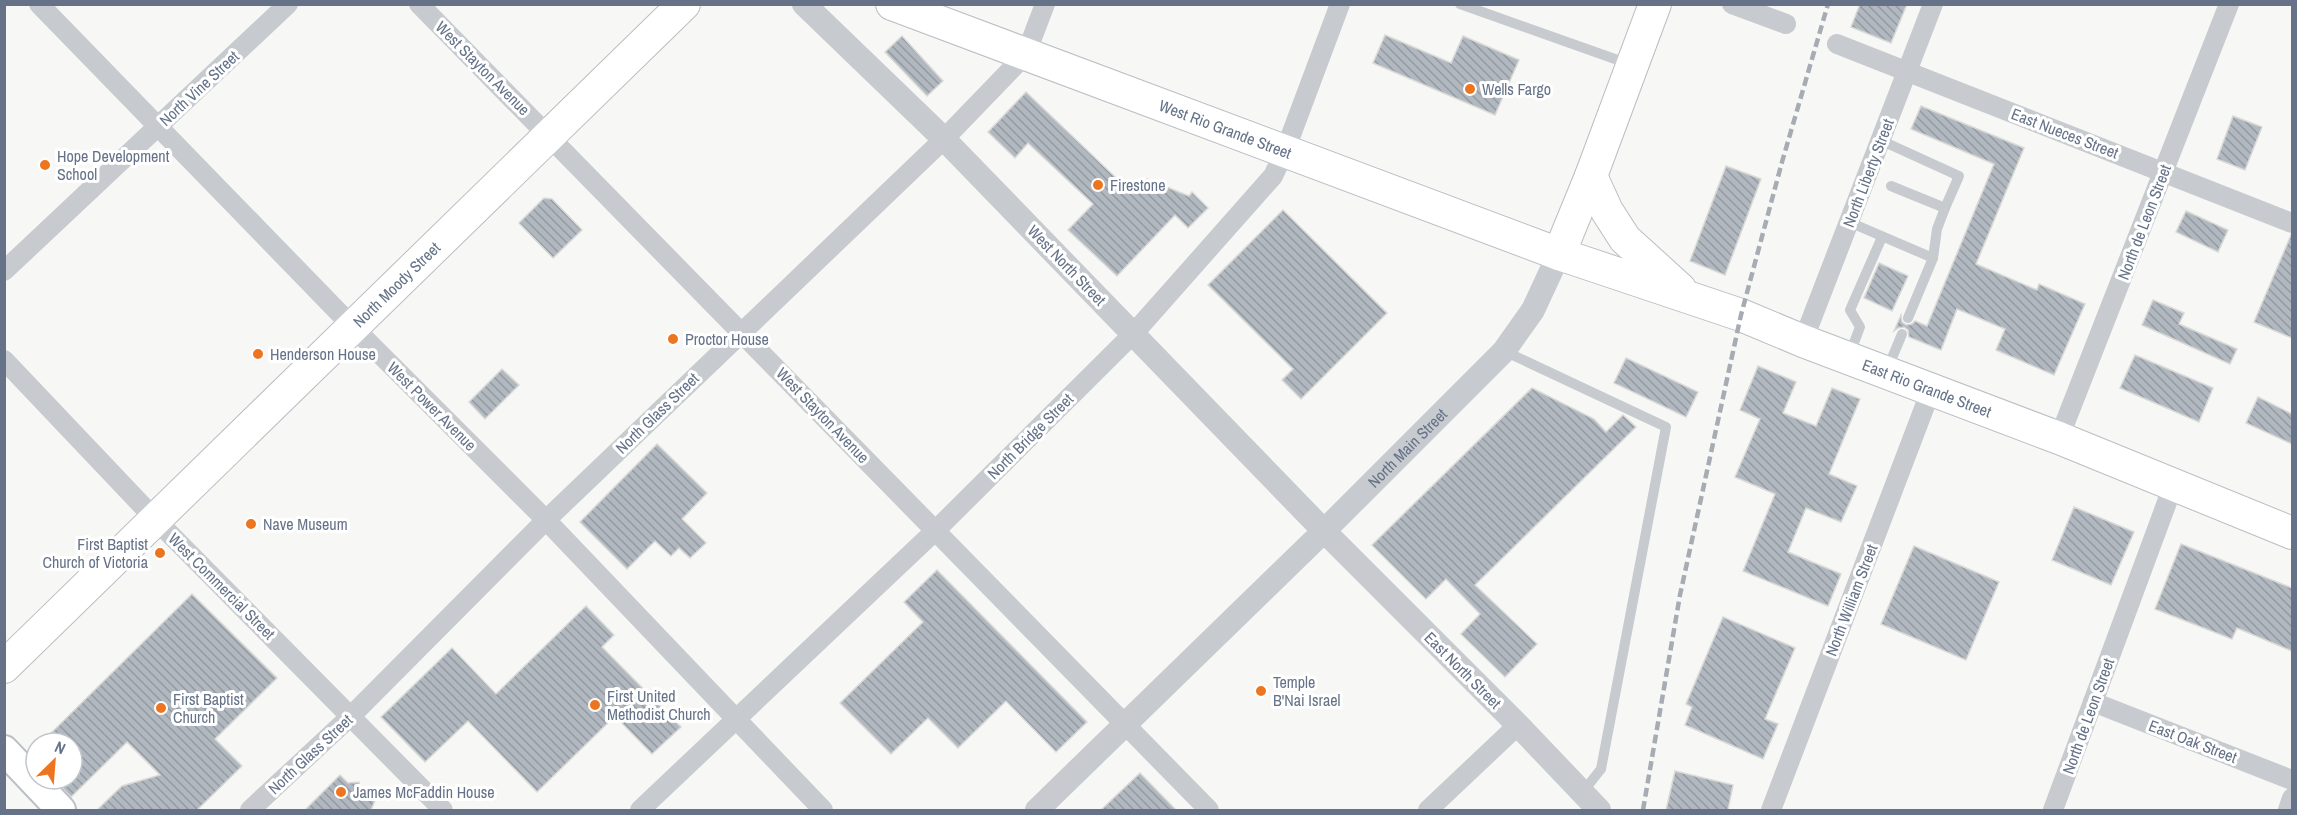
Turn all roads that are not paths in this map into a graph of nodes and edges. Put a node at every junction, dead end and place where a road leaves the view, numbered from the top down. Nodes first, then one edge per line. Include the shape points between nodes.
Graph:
1 (39, 4) edge
2 (288, 4) edge
3 (419, 4) edge
4 (684, 4) edge
5 (804, 4) edge
6 (892, 4) edge
7 (1045, 4) edge
8 (1340, 4) edge
9 (1460, 4) edge
10 (1655, 4) edge
11 (1732, 4) edge
12 (1933, 4) edge
13 (2229, 4) edge
14 (1786, 24) dead end
15 (1837, 44) dead end
16 (1026, 54) junction
17 (1632, 65) junction
18 (1907, 71) junction
19 (157, 128) junction
20 (549, 135) junction
21 (944, 140) junction
22 (1880, 140) junction
23 (1285, 151) junction
24 (2164, 172) junction
25 (1591, 176) junction
26 (1892, 186) dead end
27 (1945, 208) junction
28 (1849, 222) junction
29 (2292, 223) edge
30 (1882, 237) junction
31 (1558, 254) junction
32 (1933, 258) junction
33 (4, 271) edge
34 (1690, 298) junction
35 (1908, 318) dead end
36 (352, 326) junction
37 (742, 331) junction
38 (1134, 333) junction
39 (1902, 334) dead end
40 (1803, 341) junction
41 (1504, 351) junction
42 (1848, 358) junction
43 (4, 360) edge
44 (1886, 372) junction
45 (1931, 390) junction
46 (2059, 438) junction
47 (2172, 486) junction
48 (155, 519) junction
49 (546, 520) junction
50 (936, 530) junction
51 (1324, 531) junction
52 (2292, 533) edge
53 (4, 667) edge
54 (2092, 702) junction
55 (351, 716) junction
56 (735, 719) junction
57 (1124, 725) junction
58 (1518, 725) junction
59 (4, 750) edge
60 (2292, 780) edge
61 (1582, 792) junction
62 (2292, 798) edge
63 (61, 810) edge
64 (250, 810) edge
65 (443, 810) edge
66 (640, 810) edge
67 (824, 810) edge
68 (1037, 810) edge
69 (1209, 810) edge
70 (1428, 810) edge
71 (1599, 810) edge
72 (1771, 810) edge
73 (2053, 810) edge
74 (2288, 810) edge

1 - 19 street, West Power Avenue
2 - 19 street, North Vine Street
3 - 20 street, West Stayton Avenue
4 - 20 main road, North Moody Street
5 - 21 street, West North Street
6 - 16 main road, West Rio Grande Street
7 - 16 street, North Glass Street
8 - 23 street, North Bridge Street
9 - 17 lane
10 - 17 main road, North Main Street
11 - 14 street
12 - 18 street, North Liberty Street
13 - 24 street, North de Leon Street
15 - 18 street, East Nueces Street
16 - 21 street, North Glass Street
16 - 23 main road, West Rio Grande Street
17 - 25 main road, North Main Street
18 - 22 street, North Liberty Street
18 - 24 street, East Nueces Street
19 - 33 street, North Vine Street
19 - 36 street, West Power Avenue
20 - 36 main road, North Moody Street
20 - 37 street, West Stayton Avenue
21 - 37 street, North Glass Street
21 - 38 street, West North Street
22 - 27 lane via 1959,176
22 - 28 street, North Liberty Street
23 - 31 main road, West Rio Grande Street
23 - 38 street, North Bridge Street via 1273,176
24 - 29 street, East Nueces Street
24 - 46 street, North de Leon Street
25 - 31 main road, North Main Street
25 - 34 main road via 1625,239
26 - 27 lane
27 - 32 lane
28 - 30 lane
28 - 40 street, North Liberty Street
30 - 32 lane
30 - 42 lane via 1850,310 1860,327
31 - 34 main road, East Rio Grande Street
31 - 41 street, North Main Street via 1533,310
32 - 35 lane
34 - 40 main road, East Rio Grande Street
36 - 48 main road, North Moody Street
36 - 49 street, West Power Avenue
37 - 49 street, North Glass Street
37 - 50 street, West Stayton Avenue
38 - 50 street, North Bridge Street
38 - 51 street, West North Street
39 - 44 lane
40 - 42 main road, East Rio Grande Street
41 - 51 street, North Main Street
41 - 61 lane via 1666,427 1601,769
42 - 44 main road, East Rio Grande Street
43 - 48 street, West Commercial Street
44 - 45 main road, East Rio Grande Street
45 - 46 main road, East Rio Grande Street
45 - 72 street, North William Street
46 - 47 main road, East Rio Grande Street
47 - 52 main road, East Rio Grande Street
47 - 54 street, North de Leon Street
48 - 53 main road, North Moody Street
48 - 55 street, West Commercial Street
49 - 55 street, North Glass Street
49 - 56 street, West Power Avenue
50 - 56 street, North Bridge Street
50 - 57 street, West Stayton Avenue
51 - 57 street, North Main Street
51 - 58 street, East North Street
54 - 60 street, East Oak Street
54 - 73 street, North de Leon Street
55 - 64 street, North Glass Street
55 - 65 street, West Commercial Street
56 - 66 street, North Bridge Street
56 - 67 street, West Power Avenue
57 - 68 street, North Main Street
57 - 69 street, West Stayton Avenue
58 - 61 street, East North Street
58 - 70 street
59 - 63 main road
61 - 71 street, East North Street
62 - 74 street

